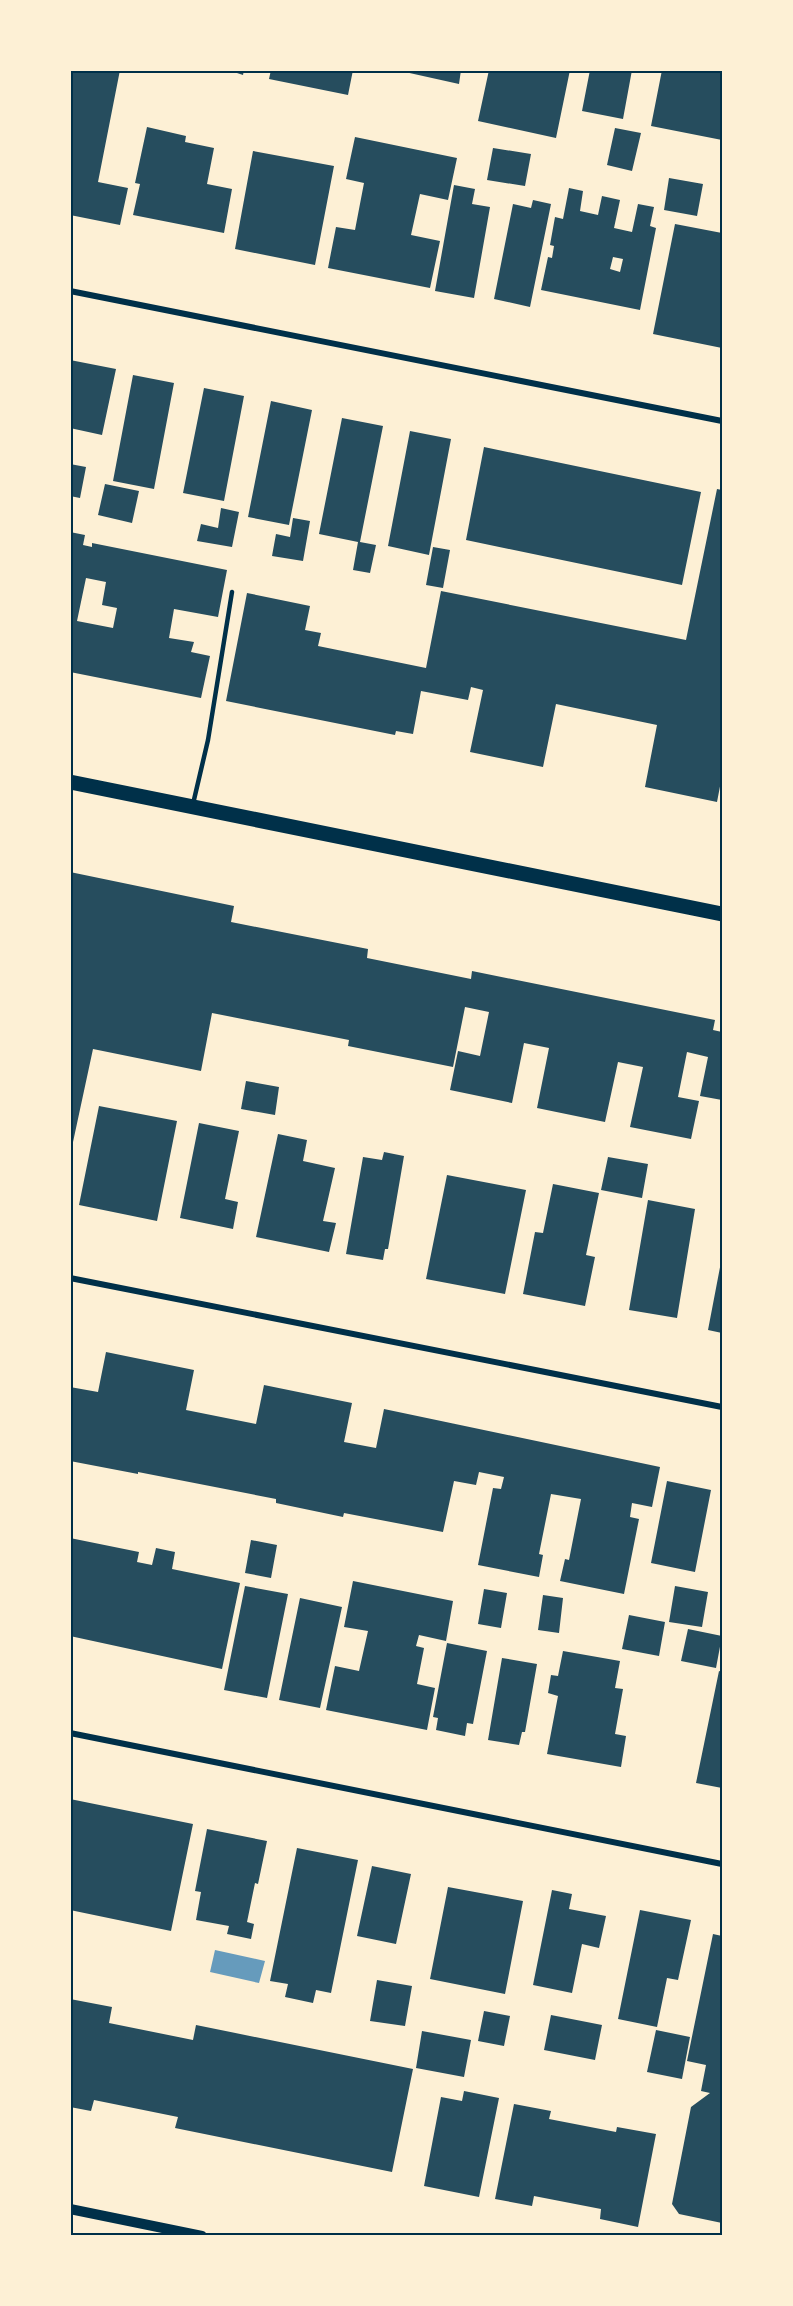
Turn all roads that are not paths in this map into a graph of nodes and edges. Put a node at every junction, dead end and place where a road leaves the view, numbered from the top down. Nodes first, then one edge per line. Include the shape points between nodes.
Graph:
1 (70, 291) edge
2 (723, 421) edge
3 (232, 592) dead end
4 (70, 782) edge
5 (193, 807) junction
6 (723, 914) edge
7 (70, 1278) edge
8 (723, 1407) edge
9 (70, 1733) edge
10 (723, 1864) edge
11 (70, 2209) edge
12 (202, 2235) edge

1 - 2 street
3 - 5 lane
4 - 5 main road
5 - 6 main road
7 - 8 street
9 - 10 street
11 - 12 street

